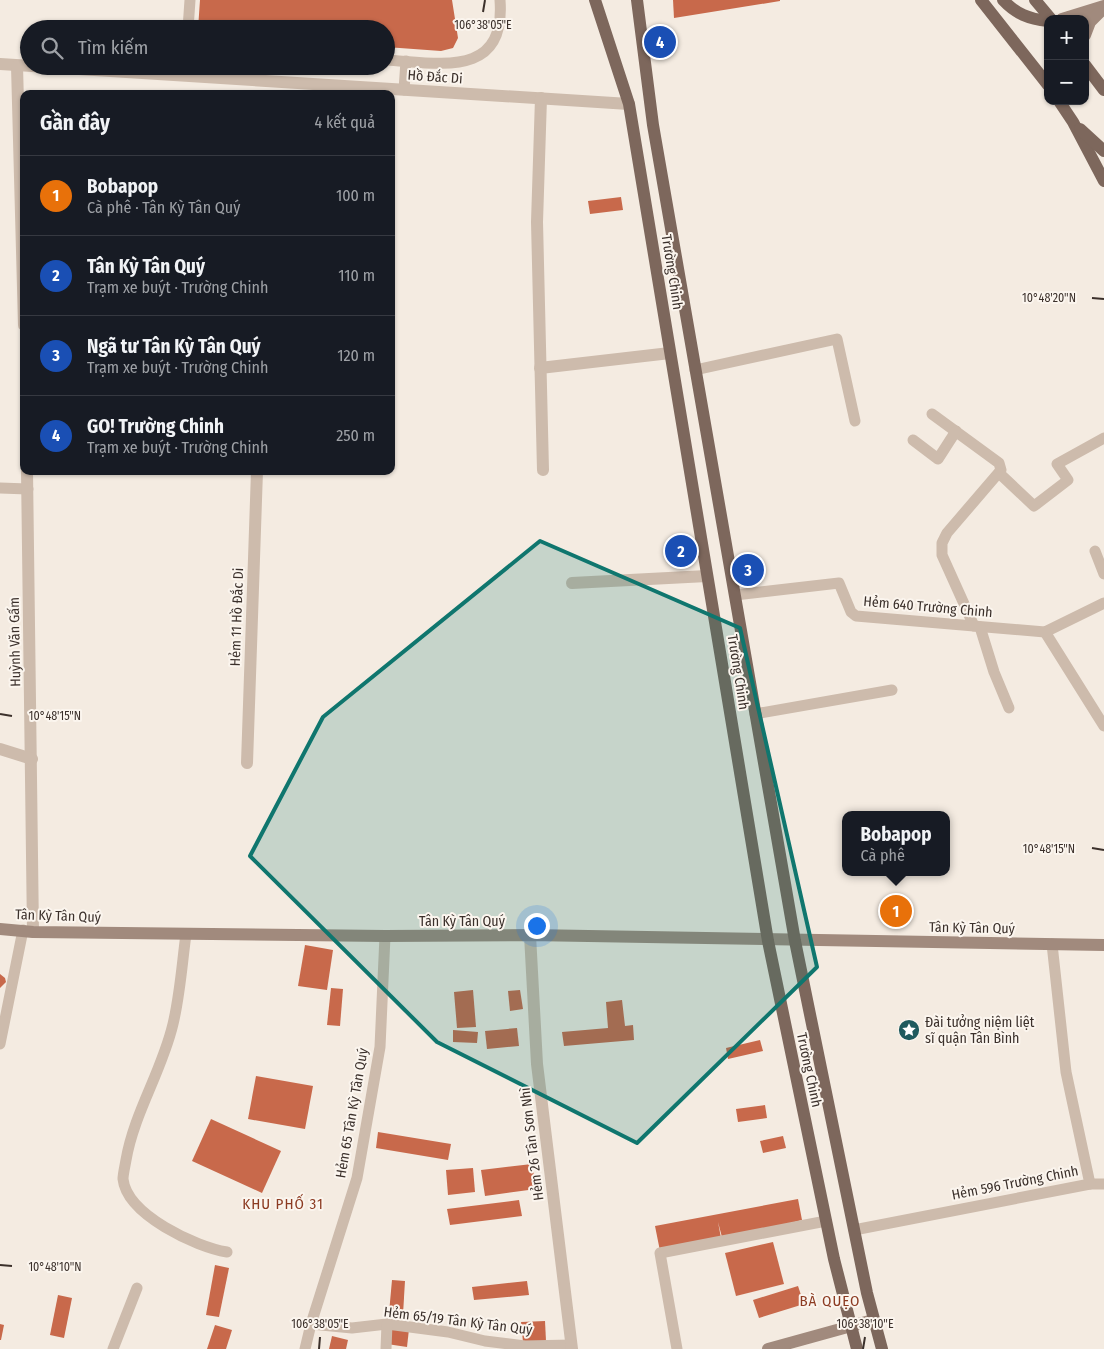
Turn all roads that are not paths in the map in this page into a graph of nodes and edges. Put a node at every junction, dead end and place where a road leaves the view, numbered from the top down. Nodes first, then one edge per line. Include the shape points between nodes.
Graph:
1 (190, 0) edge
2 (500, 0) edge
3 (594, 0) edge
4 (637, 0) edge
5 (981, 0) edge
6 (1003, 0) edge
7 (1035, 0) edge
8 (1104, 7) edge
9 (1046, 15) edge
10 (1076, 15) edge
11 (189, 20) edge
12 (1044, 20) edge
13 (1089, 25) edge
14 (395, 60) edge
15 (406, 61) junction
16 (0, 64) edge
17 (17, 66) junction
18 (20, 66) edge
19 (1089, 70) edge
20 (205, 75) edge
21 (1044, 80) edge
22 (272, 88) edge
23 (404, 90) junction
24 (1104, 90) edge
25 (541, 98) junction
26 (629, 104) junction
27 (1062, 105) edge
28 (1073, 122) junction
29 (1104, 151) edge
30 (20, 177) edge
31 (1104, 181) edge
32 (670, 353) junction
33 (540, 368) junction
34 (695, 370) junction
35 (932, 414) dead end
36 (855, 421) dead end
37 (956, 431) junction
38 (1104, 438) edge
39 (913, 440) dead end
40 (543, 470) dead end
41 (1000, 472) junction
42 (27, 475) edge
43 (257, 475) edge
44 (0, 488) edge
45 (28, 489) junction
46 (1095, 551) dead end
47 (1104, 574) edge
48 (707, 576) junction
49 (572, 583) dead end
50 (735, 595) junction
51 (1104, 603) edge
52 (977, 626) junction
53 (1045, 632) junction
54 (892, 690) dead end
55 (1009, 708) dead end
56 (755, 714) junction
57 (1104, 726) edge
58 (0, 749) edge
59 (32, 759) junction
60 (246, 763) dead end
61 (0, 929) edge
62 (28, 931) junction
63 (186, 934) junction
64 (530, 935) junction
65 (385, 936) junction
66 (768, 941) junction
67 (795, 941) junction
68 (1052, 944) junction
69 (1104, 945) edge
70 (0, 1044) edge
71 (1090, 1184) junction
72 (1104, 1184) edge
73 (826, 1221) junction
74 (854, 1230) junction
75 (227, 1252) dead end
76 (137, 1288) dead end
77 (873, 1320) junction
78 (311, 1324) junction
79 (387, 1324) junction
80 (850, 1327) junction
81 (571, 1347) edge
82 (113, 1349) edge
83 (305, 1349) edge
84 (386, 1349) edge
85 (677, 1349) edge
86 (768, 1349) edge
87 (857, 1349) edge
88 (882, 1349) edge

1 - 11 lane
2 - 15 lane via 500,27 492,44 481,56 450,64
3 - 26 main road, Trường Chinh
4 - 34 main road, Trường Chinh via 653,125
5 - 21 main road
6 - 12 main road via 1012,10 1032,19
7 - 9 main road
8 - 10 main road
8 - 13 main road
14 - 15 lane
15 - 23 lane
16 - 17 street, Hồ Đắc Di
17 - 18 street, Hồ Đắc Di
17 - 30 street
19 - 24 main road
20 - 22 street, Hồ Đắc Di
22 - 23 street, Hồ Đắc Di
23 - 25 street, Hồ Đắc Di
25 - 26 street, Hồ Đắc Di
25 - 33 street via 537,222
26 - 32 main road, Trường Chinh
27 - 28 main road
28 - 29 main road
28 - 31 main road
32 - 33 street
32 - 48 main road, Trường Chinh
33 - 40 street
34 - 36 lane via 837,340
34 - 50 main road, Trường Chinh
35 - 37 lane
37 - 39 lane via 938,459
37 - 41 lane via 999,463
38 - 41 lane via 1057,464 1068,480 1034,506
41 - 52 lane via 947,532 942,543 942,555
42 - 45 street, Huỳnh Văn Gấm
43 - 60 street, Hẻm 11 Hồ Đắc Di
44 - 45 lane
45 - 59 street, Huỳnh Văn Gấm
46 - 47 lane
48 - 49 street
48 - 66 main road, Trường Chinh
50 - 52 lane, Hẻm 640 Trường Chinh via 839,583 851,612 856,616
50 - 56 main road, Trường Chinh
51 - 53 lane
52 - 53 lane, Hẻm 640 Trường Chinh
52 - 55 lane
53 - 57 lane
54 - 56 lane
56 - 67 main road, Trường Chinh
58 - 59 street
59 - 62 street, Huỳnh Văn Gấm
61 - 62 main road, Tân Kỳ Tân Quý
62 - 63 main road, Tân Kỳ Tân Quý
62 - 70 lane
63 - 65 main road, Tân Kỳ Tân Quý
63 - 75 lane via 173,1025 154,1082 130,1137 123,1180 136,1207 166,1228 210,1249
64 - 65 main road, Tân Kỳ Tân Quý
64 - 66 main road, Tân Kỳ Tân Quý
64 - 81 street, Hẻm 26 Tân Sơn Nhì via 537,1064
65 - 78 lane, Hẻm 65 Tân Kỳ Tân Quý via 380,1046 357,1178
66 - 67 main road, Tân Kỳ Tân Quý
66 - 73 main road, Trường Chinh
67 - 68 main road, Tân Kỳ Tân Quý
67 - 74 main road, Trường Chinh
68 - 69 main road, Tân Kỳ Tân Quý
68 - 71 lane, Hẻm 596 Trường Chinh via 1066,1072
71 - 72 lane
71 - 74 lane, Hẻm 596 Trường Chinh
73 - 80 main road, Trường Chinh
73 - 85 lane via 660,1253
74 - 77 main road, Trường Chinh
76 - 82 lane
77 - 80 main road
77 - 88 main road, Trường Chinh
78 - 79 lane, Hẻm 65/19 Tân Kỳ Tân Quý via 352,1328
78 - 83 lane, Hẻm 65 Tân Kỳ Tân Quý
79 - 81 lane, Hẻm 65/19 Tân Kỳ Tân Quý via 448,1332 485,1341
79 - 84 lane
80 - 86 main road
80 - 87 main road, Trường Chinh

